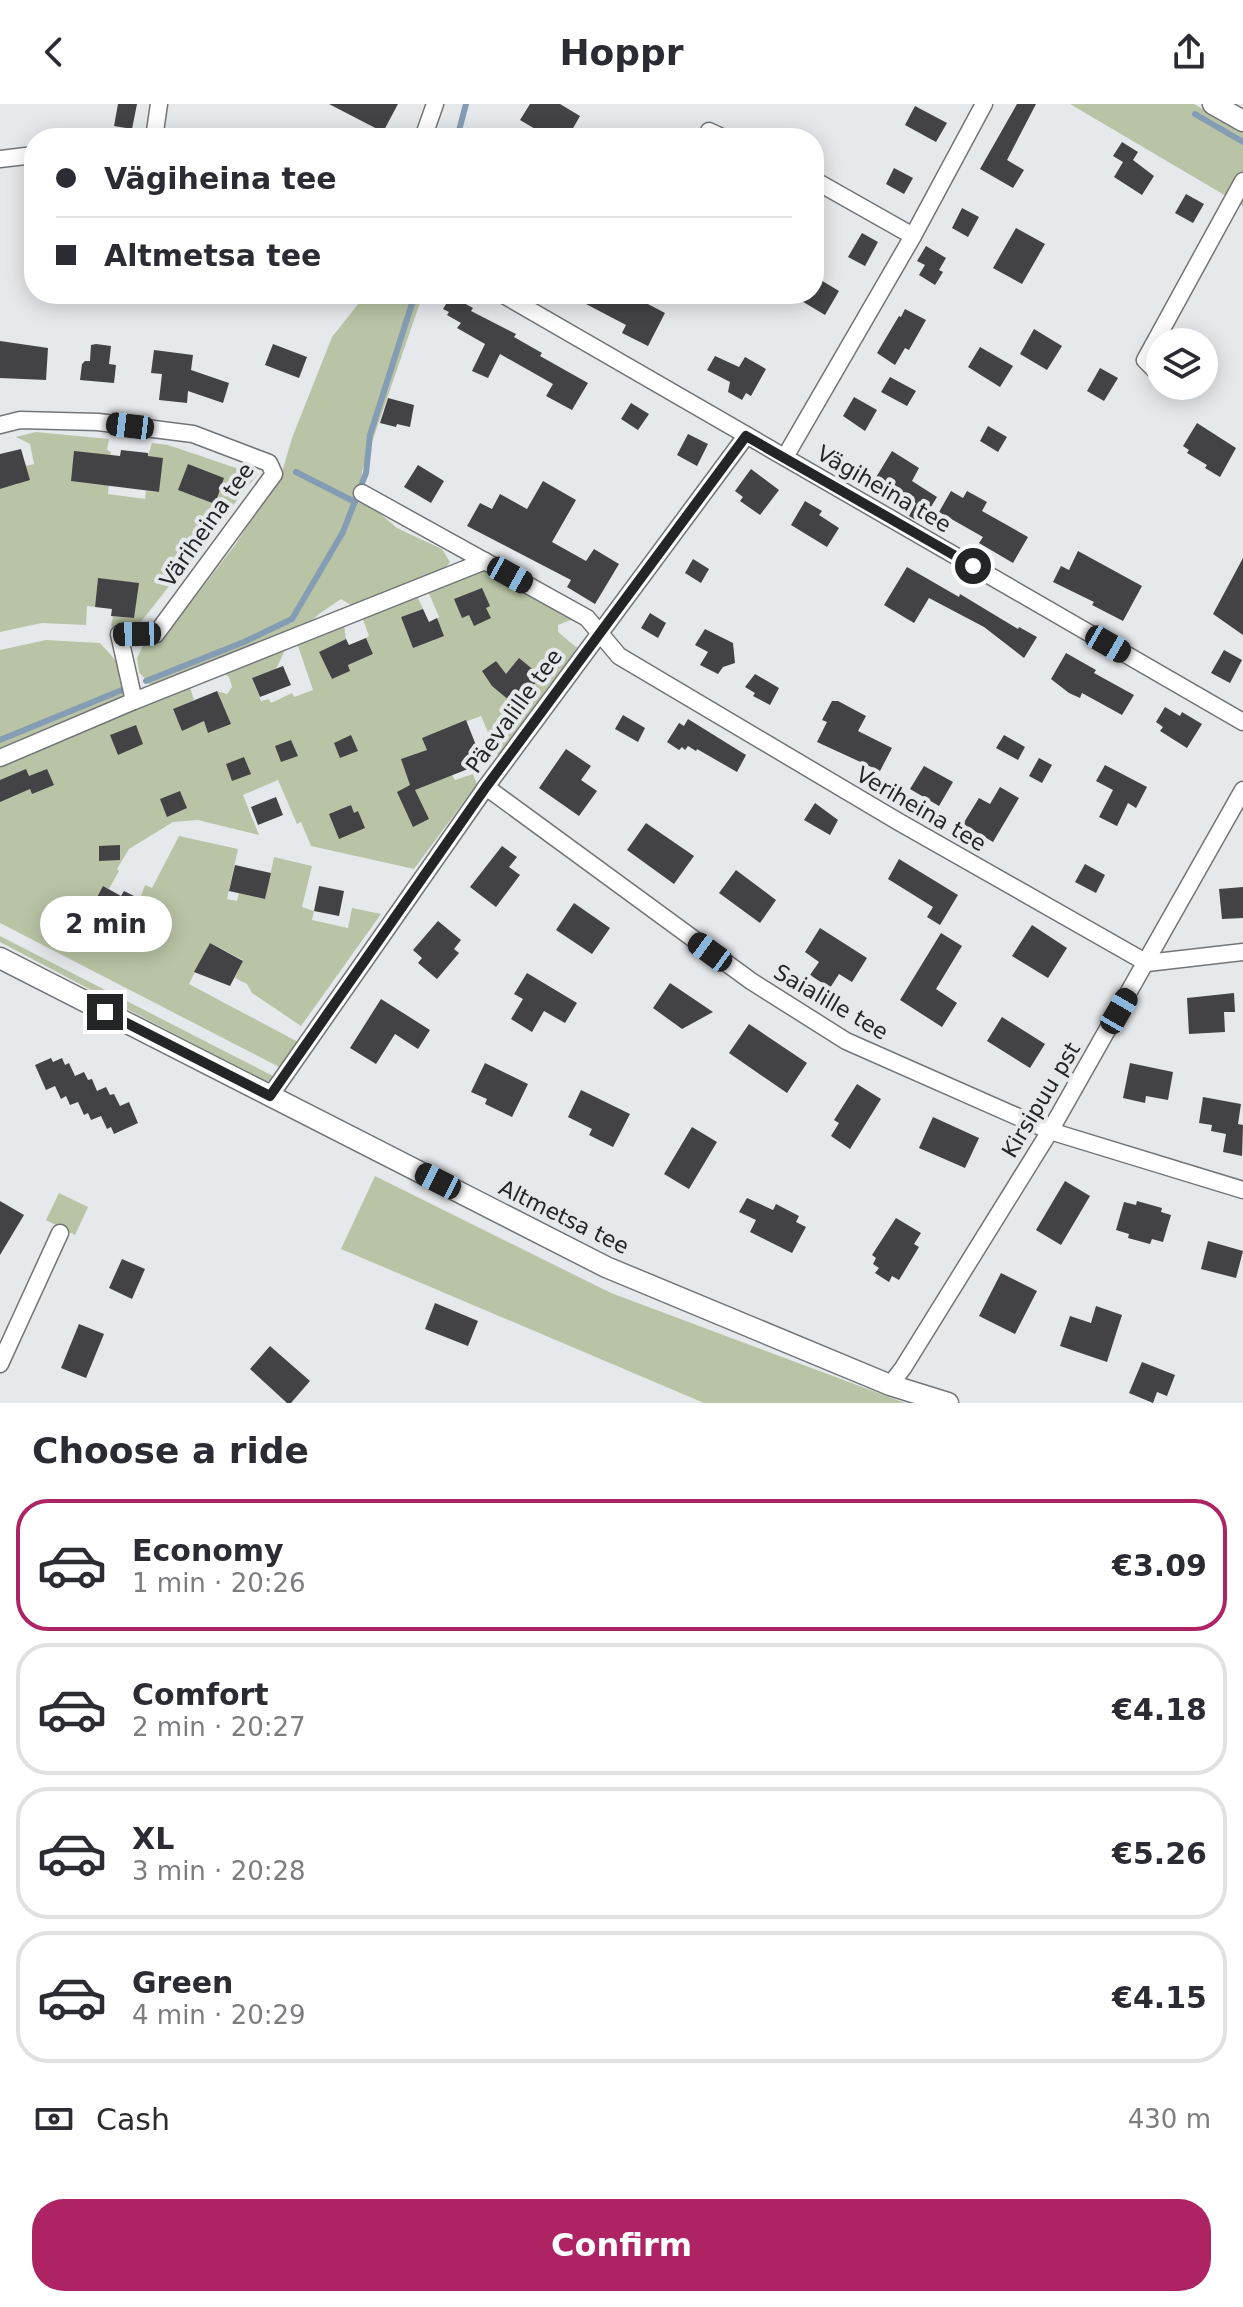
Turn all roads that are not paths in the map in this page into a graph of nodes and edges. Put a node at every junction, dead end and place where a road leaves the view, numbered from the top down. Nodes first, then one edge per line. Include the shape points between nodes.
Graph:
1 (159, 104) edge
2 (435, 104) edge
3 (984, 104) edge
4 (1213, 104) edge
5 (1243, 121) edge
6 (155, 128) edge
7 (427, 128) edge
8 (24, 156) edge
9 (0, 159) edge
10 (1243, 181) edge
11 (824, 186) edge
12 (913, 236) junction
13 (519, 304) edge
14 (1163, 328) edge
15 (0, 425) edge
16 (746, 436) junction
17 (785, 457) junction
18 (362, 493) dead end
19 (485, 561) junction
20 (599, 633) junction
21 (134, 701) junction
22 (1243, 722) edge
23 (0, 758) edge
24 (486, 787) junction
25 (1243, 790) edge
26 (1243, 952) edge
27 (0, 958) edge
28 (1147, 963) junction
29 (270, 1096) junction
30 (1050, 1131) junction
31 (1243, 1190) edge
32 (60, 1233) dead end
33 (0, 1364) edge
34 (890, 1385) junction
35 (948, 1403) edge

1 - 6 street
2 - 7 street
3 - 12 street
4 - 5 street
8 - 9 street
10 - 14 street
11 - 12 street
12 - 17 street
13 - 16 street, Vägiheina tee
15 - 21 street, Väriheina tee via 20,420 98,422 193,434 269,463 274,474 156,634 119,634
16 - 17 street, Vägiheina tee
16 - 20 street, Päevalille tee
17 - 22 street, Vägiheina tee
18 - 19 street, Veriheina tee
19 - 20 street, Veriheina tee via 587,618
19 - 21 street
20 - 24 street, Päevalille tee
20 - 28 street, Veriheina tee via 619,656
21 - 23 street
24 - 29 street, Päevalille tee
24 - 30 street, Saialille tee via 751,981 846,1041
25 - 28 street, Kirsipuu pst
26 - 28 street
27 - 29 street, Altmetsa tee
28 - 30 street, Kirsipuu pst
29 - 34 street, Altmetsa tee via 606,1267
30 - 31 street, Saialille tee
30 - 34 street, Kirsipuu pst
32 - 33 street
34 - 35 street, Altmetsa tee

